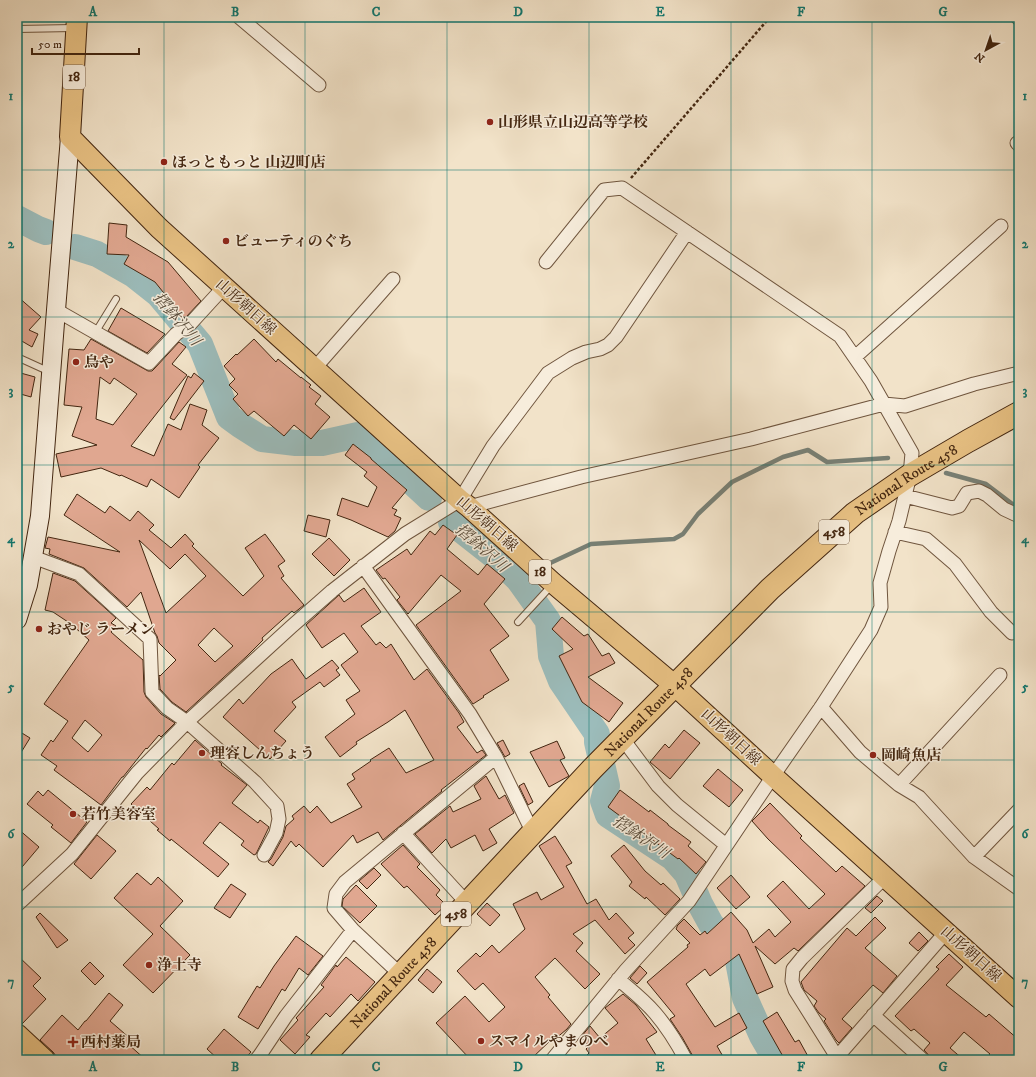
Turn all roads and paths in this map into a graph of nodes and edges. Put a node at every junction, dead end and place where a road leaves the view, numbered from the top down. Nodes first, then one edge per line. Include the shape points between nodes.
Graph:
1 (239, 17) edge
2 (770, 17) edge
3 (1016, 17) edge
4 (1019, 19) edge
5 (76, 22) edge
6 (17, 29) edge
7 (319, 85) dead end
8 (70, 137) junction
9 (622, 188) junction
10 (1001, 226) dead end
11 (687, 232) junction
12 (546, 262) dead end
13 (393, 279) dead end
14 (224, 287) junction
15 (116, 299) dead end
16 (56, 310) junction
17 (95, 333) junction
18 (17, 357) edge
19 (855, 357) junction
20 (314, 369) junction
21 (51, 372) junction
22 (1019, 373) edge
23 (884, 404) junction
24 (1019, 413) edge
25 (910, 475) junction
26 (905, 496) junction
27 (464, 504) junction
28 (1019, 516) edge
29 (895, 532) junction
30 (33, 557) junction
31 (363, 566) junction
32 (553, 584) junction
33 (17, 620) edge
34 (518, 622) dead end
35 (1012, 633) dead end
36 (1000, 674) dead end
37 (674, 685) junction
38 (821, 707) junction
39 (187, 722) junction
40 (617, 744) junction
41 (496, 757) junction
42 (773, 776) junction
43 (899, 785) junction
44 (1019, 810) edge
45 (403, 833) junction
46 (533, 833) junction
47 (726, 845) junction
48 (264, 855) dead end
49 (974, 857) junction
50 (886, 877) junction
51 (1019, 889) edge
52 (467, 903) junction
53 (17, 905) edge
54 (353, 930) junction
55 (946, 932) junction
56 (400, 974) junction
57 (618, 979) junction
58 (1019, 998) edge
59 (873, 1015) junction
60 (21, 1045) edge
61 (837, 1059) edge
62 (45, 1060) edge
63 (256, 1060) edge
64 (321, 1060) edge
65 (552, 1060) edge
66 (686, 1060) edge
67 (923, 1060) edge

1 - 7 street
2 - 9 path
3 - 4 street
5 - 6 lane
5 - 8 main road, 18
8 - 14 main road, 山形朝日線 / 18 via 160,228
8 - 16 street
9 - 11 street
9 - 12 street via 604,190
10 - 19 street
11 - 19 street via 840,336
11 - 27 street via 616,337 608,345 572,358 548,373 493,446
13 - 20 street
14 - 17 street via 149,363
14 - 20 main road, 山形朝日線 / 18
15 - 17 lane
16 - 17 street
16 - 21 street
18 - 21 lane
19 - 23 street
20 - 27 main road, 山形朝日線 / 18
21 - 30 street via 40,516
22 - 23 street via 905,406
23 - 25 street via 912,453
23 - 27 street via 751,439
24 - 25 highway, National Route 458 / 458
25 - 26 street
25 - 37 highway, National Route 458 / 458 via 849,518 770,589
26 - 28 street via 952,508 959,506 967,493 979,491 1004,509
26 - 29 street
27 - 31 street via 405,534
27 - 32 main road, 山形朝日線 / 18
29 - 35 street via 926,539 955,564 991,612
29 - 38 street via 880,583 881,607 874,624
30 - 33 street via 28,585
30 - 39 street via 79,574 150,639 152,692 167,708
31 - 39 street via 291,627
31 - 41 street via 470,714
32 - 34 lane
32 - 37 main road, 山形朝日線 / 18
36 - 43 street
37 - 40 highway, National Route 458 / 458
37 - 42 main road, 山形朝日線 / 18
38 - 42 street
38 - 43 street via 860,752
39 - 48 street via 255,782 277,806 280,819 276,833
39 - 53 street via 137,773 72,854
40 - 46 highway, National Route 458 / 458
40 - 47 street via 677,805
41 - 45 street
41 - 46 street
42 - 47 street
42 - 50 main road, 山形朝日線 / 18
43 - 49 street via 919,797
44 - 49 street
45 - 52 street
45 - 54 street via 345,882 336,894 334,908
46 - 52 highway, National Route 458 / 458
47 - 57 street via 689,901
49 - 51 street
50 - 55 main road, 山形朝日線 / 18
50 - 61 street via 793,969 792,981 795,990
52 - 56 highway, National Route 458 / 458
54 - 56 street
54 - 63 street via 286,1016
55 - 58 main road, 山形朝日線 / 18
55 - 59 street
56 - 64 highway, National Route 458 / 458
57 - 65 street
57 - 66 street via 654,1012
59 - 61 street
59 - 67 street
60 - 62 main road

